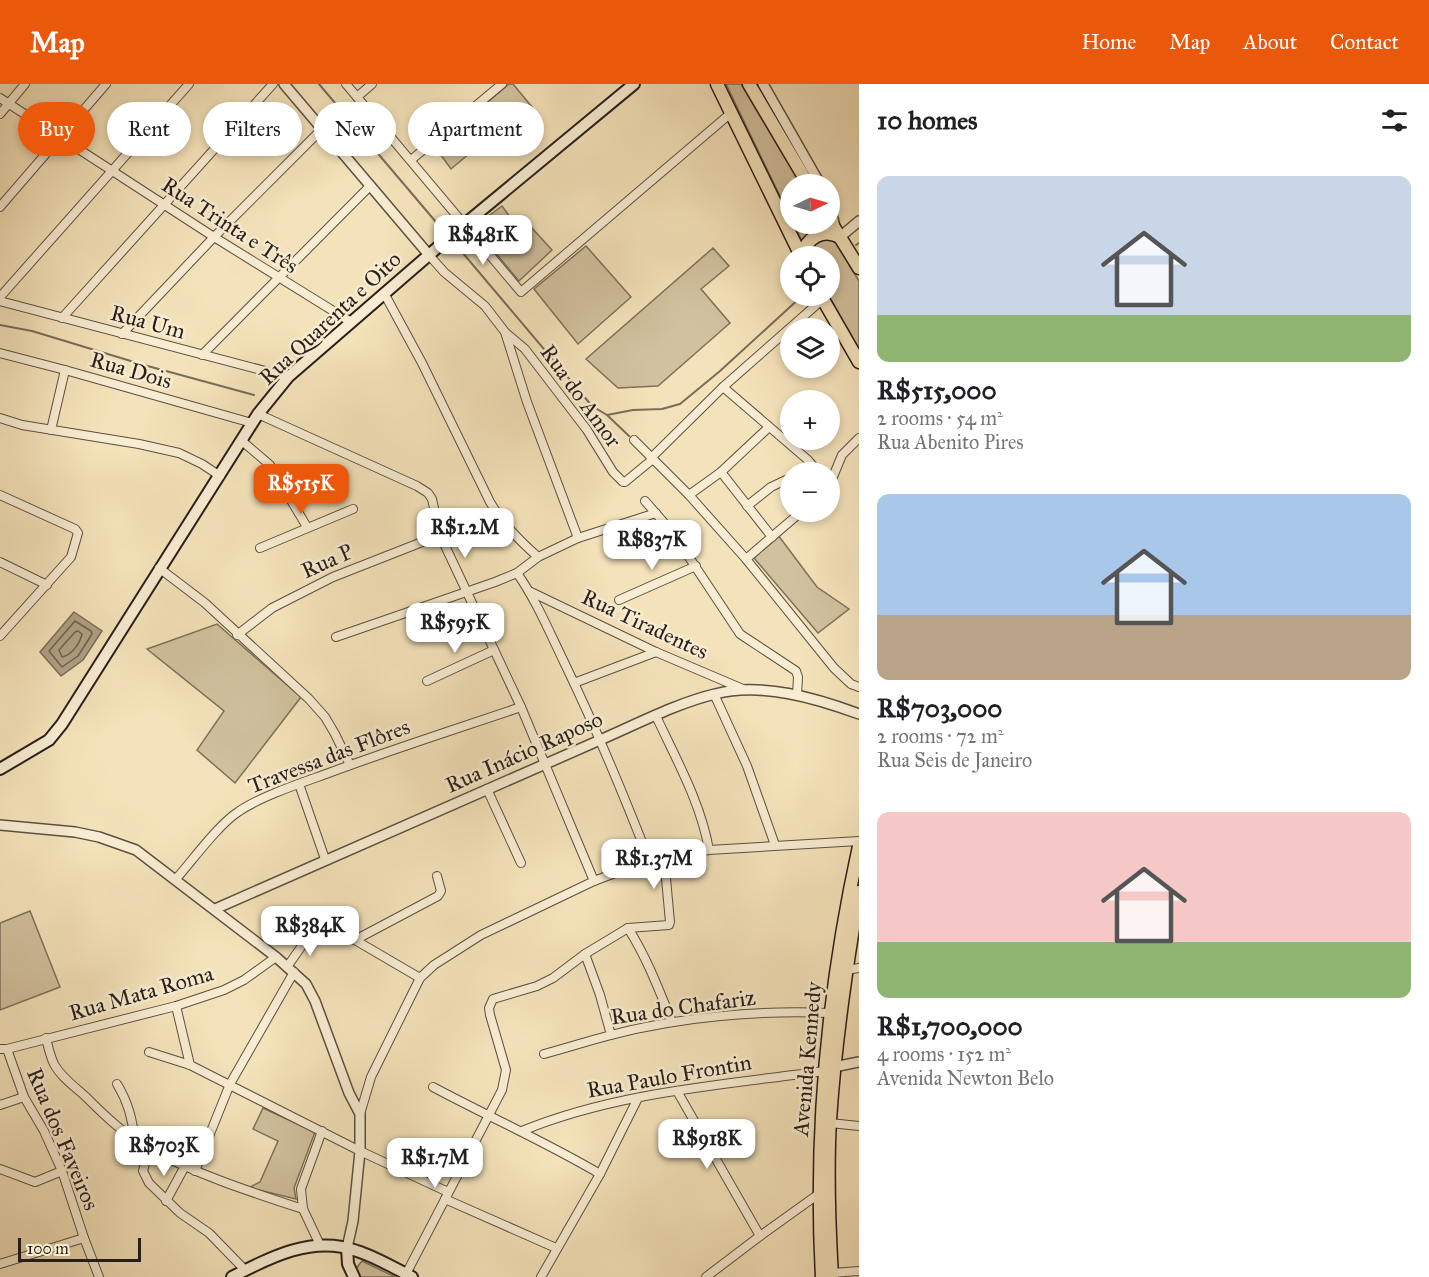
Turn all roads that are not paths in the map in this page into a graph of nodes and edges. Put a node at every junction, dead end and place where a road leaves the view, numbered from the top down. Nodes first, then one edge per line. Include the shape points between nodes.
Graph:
1 (25, 84) edge
2 (106, 84) edge
3 (189, 84) edge
4 (273, 84) edge
5 (284, 84) edge
6 (346, 84) edge
7 (372, 84) edge
8 (502, 84) edge
9 (634, 84) edge
10 (717, 84) edge
11 (749, 84) edge
12 (763, 84) edge
13 (357, 97) junction
14 (0, 98) edge
15 (90, 102) edge
16 (9, 104) junction
17 (18, 110) edge
18 (731, 113) junction
19 (0, 114) edge
20 (314, 120) edge
21 (314, 137) edge
22 (44, 156) edge
23 (89, 156) edge
24 (345, 156) edge
25 (411, 160) junction
26 (112, 171) junction
27 (802, 174) edge
28 (814, 174) edge
29 (370, 186) junction
30 (164, 204) junction
31 (0, 207) edge
32 (859, 221) edge
33 (462, 226) junction
34 (840, 233) edge
35 (822, 234) edge
36 (838, 234) edge
37 (214, 237) junction
38 (797, 246) edge
39 (806, 246) edge
40 (429, 255) junction
41 (858, 263) edge
42 (279, 278) junction
43 (384, 293) junction
44 (0, 299) edge
45 (812, 306) edge
46 (827, 306) edge
47 (62, 318) junction
48 (351, 322) junction
49 (505, 332) junction
50 (122, 334) junction
51 (0, 353) edge
52 (202, 355) junction
53 (859, 362) edge
54 (65, 370) junction
55 (288, 377) junction
56 (723, 387) junction
57 (0, 418) edge
58 (255, 418) junction
59 (769, 427) junction
60 (51, 430) junction
61 (859, 438) edge
62 (634, 440) dead end
63 (242, 441) junction
64 (652, 458) junction
65 (805, 462) edge
66 (839, 462) edge
67 (721, 472) junction
68 (220, 476) junction
69 (780, 483) edge
70 (0, 495) edge
71 (689, 495) junction
72 (645, 501) dead end
73 (747, 506) junction
74 (353, 508) dead end
75 (656, 513) junction
76 (789, 522) edge
77 (307, 527) junction
78 (440, 535) junction
79 (772, 537) junction
80 (578, 538) junction
81 (260, 548) dead end
82 (538, 557) junction
83 (746, 559) junction
84 (0, 562) edge
85 (696, 566) junction
86 (159, 568) junction
87 (517, 573) junction
88 (47, 585) junction
89 (530, 591) junction
90 (466, 593) junction
91 (619, 600) dead end
92 (1, 632) edge
93 (237, 635) junction
94 (336, 638) dead end
95 (494, 650) junction
96 (656, 652) junction
97 (427, 681) dead end
98 (574, 683) junction
99 (859, 687) edge
100 (745, 690) junction
101 (714, 694) junction
102 (797, 695) junction
103 (521, 707) junction
104 (859, 714) edge
105 (656, 716) junction
106 (600, 740) junction
107 (545, 764) junction
108 (350, 765) junction
109 (0, 769) edge
110 (299, 784) junction
111 (487, 789) junction
112 (0, 825) edge
113 (859, 841) edge
114 (775, 845) junction
115 (859, 846) edge
116 (709, 850) junction
117 (664, 856) junction
118 (325, 859) junction
119 (649, 860) junction
120 (521, 863) dead end
121 (437, 876) dead end
122 (176, 879) junction
123 (594, 881) junction
124 (856, 886) edge
125 (215, 909) junction
126 (628, 928) junction
127 (355, 940) junction
128 (585, 954) junction
129 (276, 957) junction
130 (859, 968) edge
131 (290, 970) junction
132 (846, 970) junction
133 (420, 978) junction
134 (176, 1006) junction
135 (830, 1013) junction
136 (672, 1022) junction
137 (612, 1035) junction
138 (45, 1038) junction
139 (4, 1048) edge
140 (148, 1052) dead end
141 (544, 1054) dead end
142 (859, 1062) edge
143 (190, 1065) junction
144 (829, 1069) junction
145 (117, 1084) dead end
146 (230, 1084) junction
147 (433, 1088) dead end
148 (677, 1091) junction
149 (24, 1097) junction
150 (638, 1098) junction
151 (0, 1105) edge
152 (360, 1114) junction
153 (489, 1117) junction
154 (830, 1122) junction
155 (859, 1126) edge
156 (322, 1131) junction
157 (522, 1131) junction
158 (134, 1139) junction
159 (149, 1149) junction
160 (360, 1151) junction
161 (185, 1166) junction
162 (0, 1169) edge
163 (62, 1171) junction
164 (195, 1171) junction
165 (600, 1174) junction
166 (820, 1193) junction
167 (447, 1195) junction
168 (166, 1201) junction
169 (303, 1209) junction
170 (760, 1236) junction
171 (84, 1238) junction
172 (320, 1245) junction
173 (347, 1248) junction
174 (556, 1248) junction
175 (0, 1264) edge
176 (244, 1270) junction
177 (859, 1271) edge
178 (824, 1275) edge
179 (409, 1276) edge
180 (99, 1277) edge
181 (232, 1277) edge
182 (354, 1277) edge
183 (541, 1277) edge
184 (706, 1277) edge

1 - 16 street
2 - 15 street
3 - 26 street
4 - 30 street
5 - 20 street
6 - 13 street
7 - 13 street
8 - 25 street
9 - 33 main road, Rua Quarenta e Oito
10 - 18 main road
11 - 27 main road
12 - 28 street
13 - 25 street
14 - 16 street, Rua Trinta e Três
16 - 17 street, Rua Trinta e Três
16 - 19 street
18 - 33 street via 521,292
18 - 38 main road
21 - 37 street
22 - 31 street
23 - 26 street, Rua Trinta e Três
24 - 29 street
25 - 33 street
26 - 30 street, Rua Trinta e Três
26 - 44 street
29 - 40 street
29 - 42 street
30 - 37 street, Rua Trinta e Três
30 - 47 street
32 - 34 street
33 - 40 main road, Rua Quarenta e Oito
35 - 39 main road
36 - 41 main road
37 - 42 street, Rua Trinta e Três
37 - 50 street
40 - 43 main road, Rua Quarenta e Oito
40 - 49 street via 485,306
42 - 48 street, Rua Trinta e Três
42 - 52 street
43 - 48 main road, Rua Quarenta e Oito
43 - 82 street via 490,502 514,536
44 - 47 street, Rua Um
45 - 56 street
46 - 53 main road
47 - 50 street, Rua Um
48 - 55 main road, Rua Quarenta e Oito
49 - 64 street, Rua do Amor via 525,349 623,482
49 - 80 street
50 - 52 street, Rua Um
51 - 54 street, Rua Dois
52 - 55 street, Rua Um
54 - 58 street, Rua Dois
54 - 60 street
55 - 58 main road, Rua Quarenta e Oito
56 - 59 street
56 - 64 street
57 - 60 street
58 - 63 main road, Rua Quarenta e Oito
58 - 78 street, Rua Dois via 428,493
59 - 65 street
59 - 67 street
60 - 68 street via 179,453
61 - 66 street
62 - 64 street
63 - 68 main road, Rua Quarenta e Oito
63 - 77 street via 270,465
64 - 71 street
67 - 71 street
67 - 73 street
68 - 86 main road, Rua Quarenta e Oito
69 - 73 street
70 - 88 street via 78,533 71,557
71 - 83 street
72 - 75 street
73 - 79 street
74 - 77 street
75 - 80 street
75 - 85 street
76 - 79 street
77 - 81 street
78 - 90 street, Rua Dois
78 - 93 street, Rua P via 322,582 272,608
79 - 83 street
80 - 82 street
82 - 87 street
83 - 99 street via 834,668
84 - 88 street
85 - 91 street
85 - 102 street via 740,634 796,671
86 - 93 street via 205,603
86 - 109 main road, Rua Quarenta e Oito via 62,724 37,749
87 - 89 street
87 - 90 street
88 - 92 street
89 - 96 street, Rua Tiradentes
89 - 98 street
90 - 94 street
90 - 95 street, Rua Dois
93 - 108 street via 325,717
95 - 97 street
95 - 103 street, Rua Dois
96 - 98 street
96 - 100 street, Rua Tiradentes
98 - 106 street
100 - 101 street, Rua Inácio Raposo
100 - 102 street, Rua Inácio Raposo
101 - 105 street, Rua Inácio Raposo
101 - 114 street via 747,766
102 - 104 street, Rua Inácio Raposo
103 - 107 street, Rua Dois
103 - 108 street, Travessa das Flôres
105 - 106 street, Rua Inácio Raposo
105 - 116 street via 695,803
106 - 107 street, Rua Inácio Raposo
106 - 119 street
107 - 111 street, Rua Inácio Raposo
107 - 123 street, Rua Dois
108 - 110 street, Travessa das Flôres
110 - 118 street
110 - 122 street, Travessa das Flôres via 237,812
111 - 118 street, Rua Inácio Raposo
111 - 120 street
112 - 122 street via 99,837 136,850
113 - 114 street
114 - 116 street
115 - 124 main road, Avenida Kennedy
116 - 117 street
117 - 119 street
117 - 126 street via 670,924
118 - 125 street, Rua Inácio Raposo
119 - 123 street
121 - 127 street via 441,891 438,896
122 - 125 street
123 - 133 street via 482,935
124 - 132 main road, Avenida Kennedy
124 - 135 main road, Avenida Kennedy
125 - 129 street
126 - 128 street
126 - 136 street
127 - 131 street via 323,927 316,928
127 - 133 street
128 - 137 street
128 - 153 street via 537,986 493,999 490,1015 506,1078
129 - 131 street
129 - 134 street, Rua Mata Roma via 224,990
130 - 132 street
131 - 146 street
131 - 152 street via 306,984 315,1001
132 - 144 main road, Avenida Kennedy
133 - 152 street via 371,1077
134 - 138 street, Rua Mata Roma
134 - 143 street
135 - 136 street, Rua do Chafariz via 776,1012
135 - 144 main road, Avenida Kennedy
136 - 137 street, Rua do Chafariz
137 - 141 street, Rua do Chafariz
138 - 139 street, Rua Mata Roma
138 - 158 street via 54,1064 64,1077
139 - 149 street, Rua dos Faveiros
140 - 143 street
142 - 144 street, Rua Paulo Frontin
143 - 146 street
144 - 148 street, Rua Paulo Frontin
144 - 154 main road, Avenida Kennedy
144 - 166 main road, Avenida Kennedy via 820,1129
145 - 158 street via 129,1106
146 - 156 street
146 - 164 street
147 - 153 street
148 - 150 street, Rua Paulo Frontin
148 - 170 street
149 - 151 street
149 - 163 street, Rua dos Faveiros
150 - 157 street, Rua Paulo Frontin via 556,1117
150 - 165 street
152 - 160 street
153 - 157 street
153 - 167 street
154 - 155 street
154 - 178 main road, Avenida Kennedy
156 - 160 street
156 - 169 street via 303,1182
157 - 165 street
158 - 159 street
159 - 161 street
159 - 168 street via 145,1177
160 - 167 street
160 - 173 street
161 - 164 street
161 - 168 street
162 - 163 street via 35,1182
163 - 171 street, Rua dos Faveiros
164 - 169 street
165 - 174 street
166 - 170 street
166 - 178 main road, Avenida Kennedy
167 - 174 street
167 - 179 street
168 - 176 street via 209,1233
169 - 172 street
170 - 184 street
171 - 175 street
171 - 180 street, Rua dos Faveiros
172 - 173 main road
172 - 176 main road via 280,1254
173 - 179 main road
173 - 182 main road
174 - 183 street
176 - 181 main road
177 - 178 street

